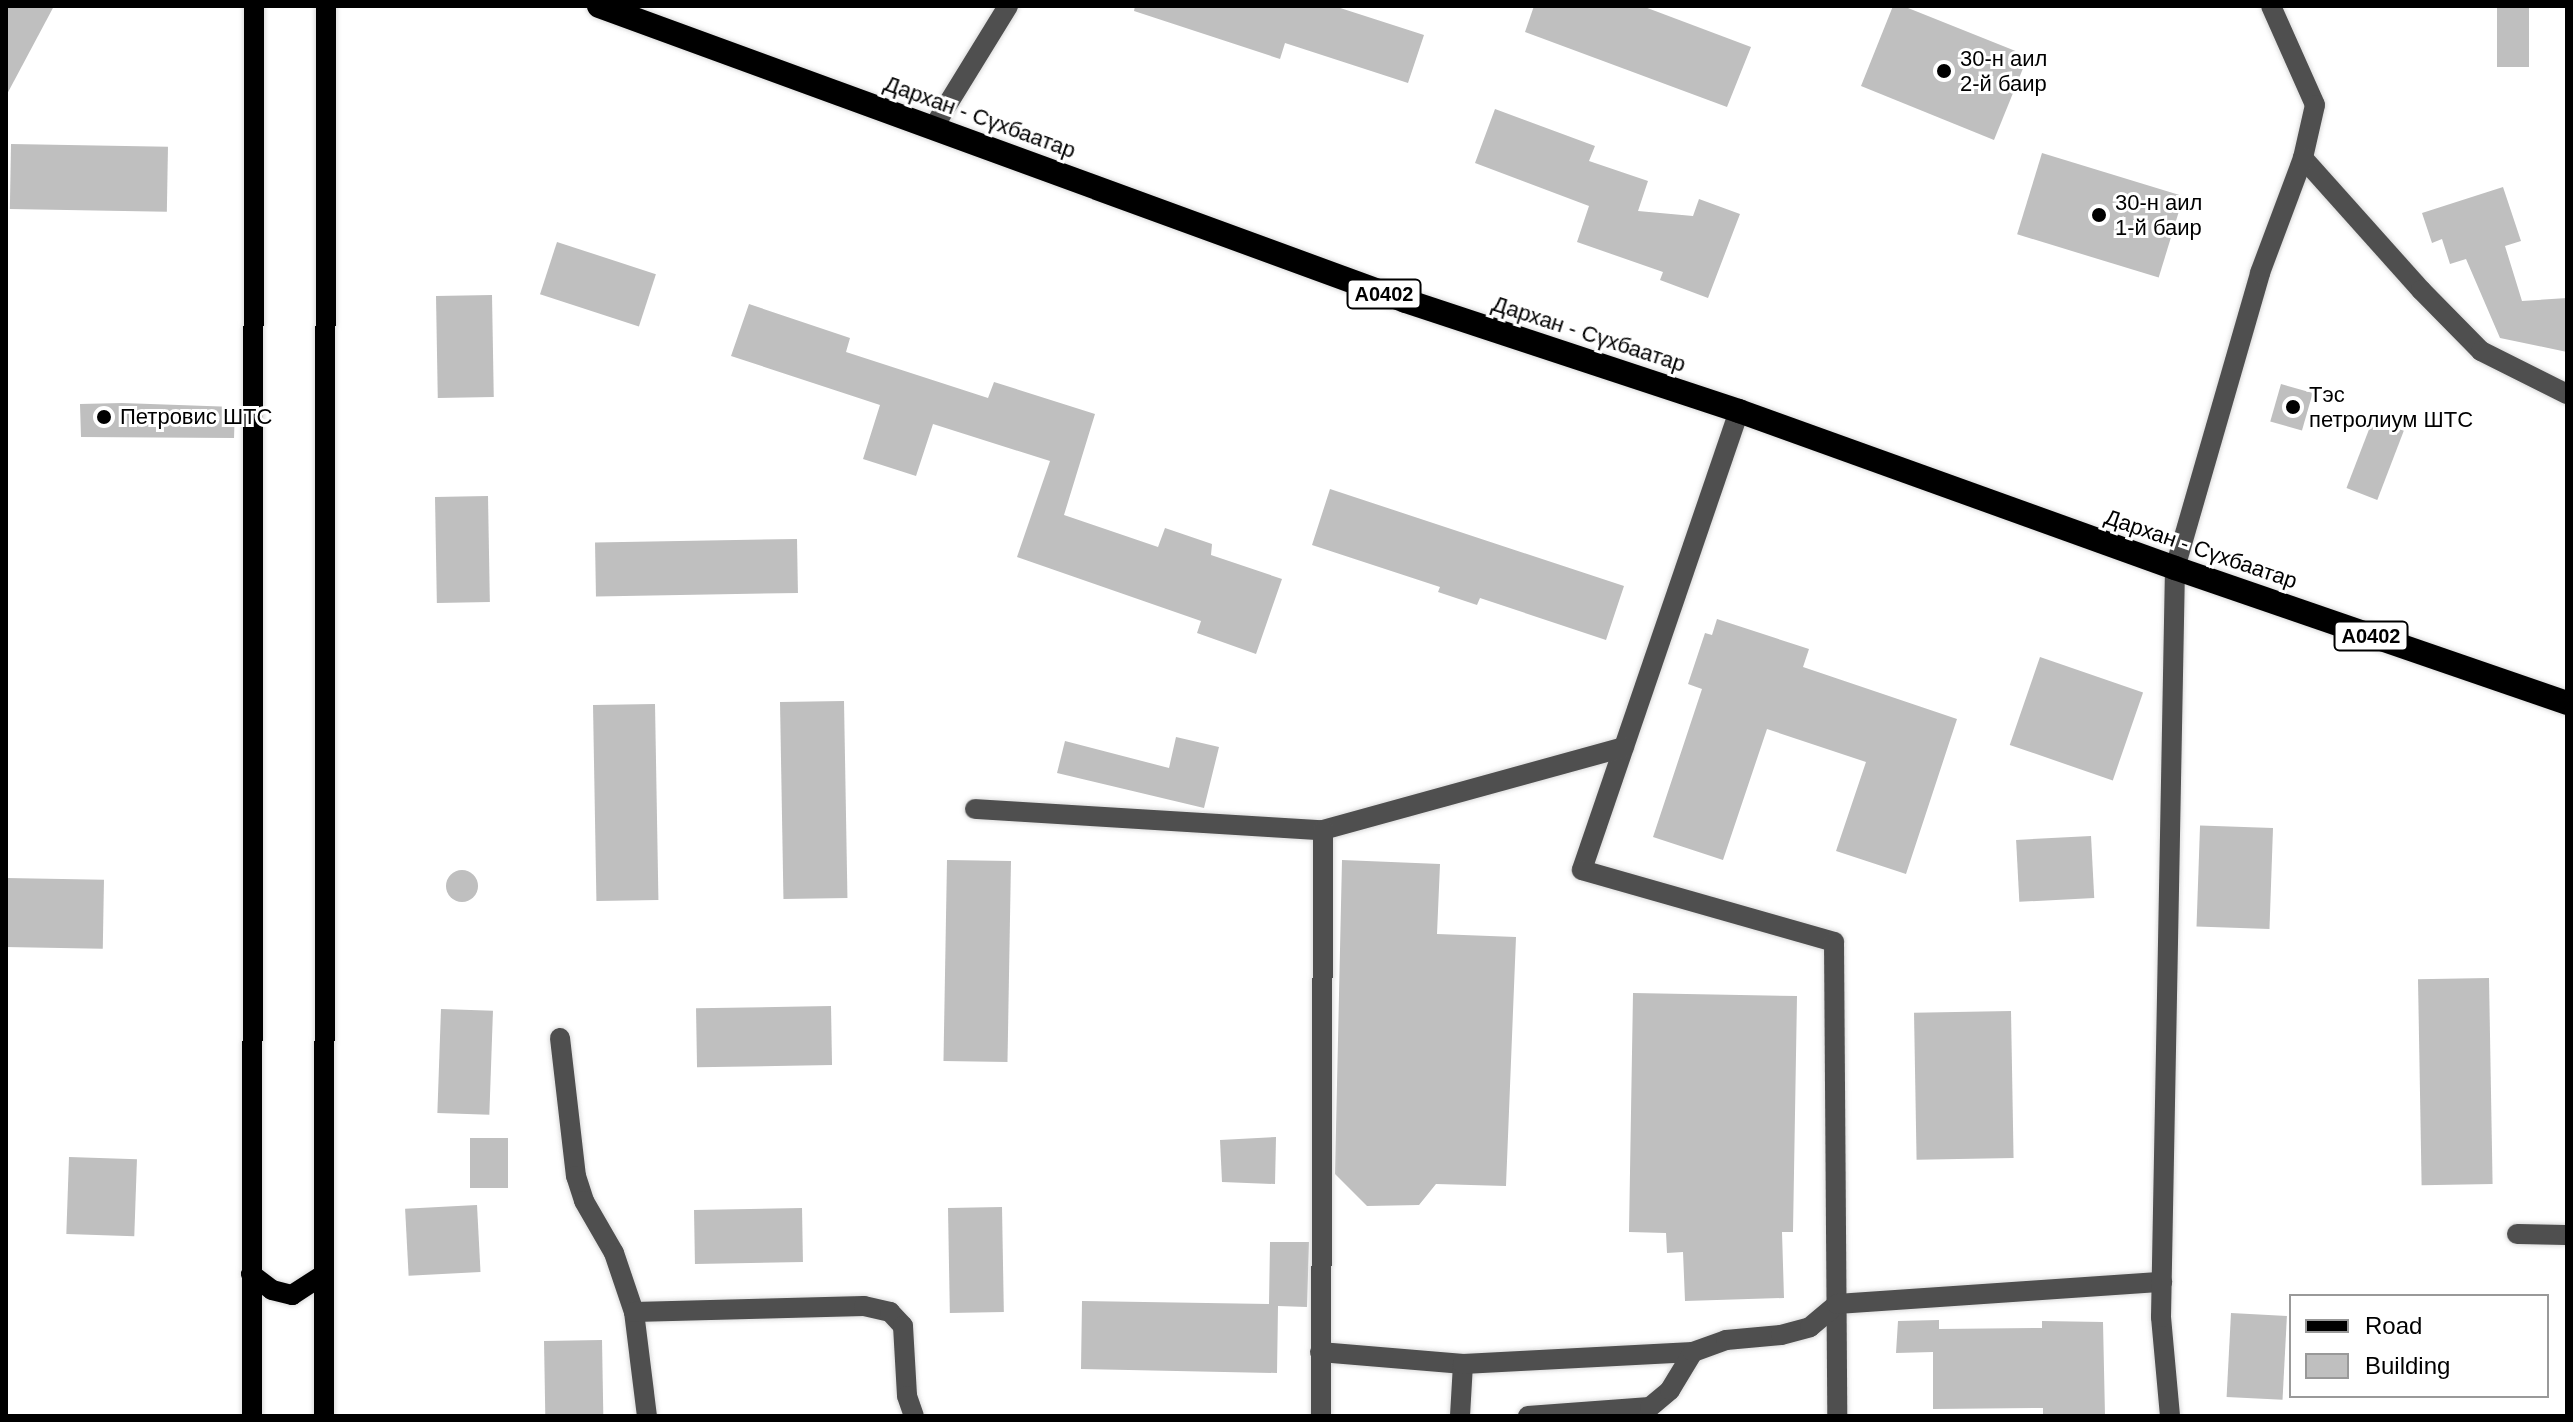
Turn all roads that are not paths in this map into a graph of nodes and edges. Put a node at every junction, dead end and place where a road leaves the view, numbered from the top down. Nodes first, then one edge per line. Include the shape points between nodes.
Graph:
1 (254, 6) edge
2 (326, 6) edge
3 (599, 6) edge
4 (1008, 6) edge
5 (2271, 6) edge
6 (933, 128) junction
7 (2303, 158) junction
8 (2567, 394) edge
9 (1739, 411) junction
10 (2175, 568) junction
11 (2567, 703) edge
12 (1624, 747) junction
13 (975, 809) dead end
14 (1323, 830) junction
15 (560, 1038) dead end
16 (2517, 1234) dead end
17 (2567, 1235) edge
18 (251, 1274) junction
19 (324, 1274) junction
20 (2162, 1282) junction
21 (1837, 1304) junction
22 (634, 1312) junction
23 (1320, 1352) junction
24 (1693, 1352) junction
25 (1463, 1364) junction
26 (252, 1416) edge
27 (324, 1416) edge
28 (647, 1416) edge
29 (914, 1416) edge
30 (1321, 1416) edge
31 (1460, 1416) edge
32 (1528, 1416) edge
33 (1837, 1416) edge
34 (2170, 1416) edge

1 - 18 main road
2 - 19 main road
3 - 6 highway, Дархан - Сүхбаатар / A0402
4 - 6 street
5 - 7 street via 2315,105
6 - 9 highway, Дархан - Сүхбаатар / A0402 via 1406,301
7 - 8 street via 2481,351
7 - 10 street via 2260,273
9 - 10 highway, Дархан - Сүхбаатар / A0402
9 - 12 street
10 - 11 highway, Дархан - Сүхбаатар / A0402
10 - 20 street
12 - 14 street
12 - 21 street via 1582,870 1834,942
13 - 14 street
14 - 23 street
15 - 22 street via 576,1176 614,1253
16 - 17 street
18 - 19 main road via 272,1290 292,1295
18 - 26 main road
19 - 27 main road
20 - 21 street
20 - 34 street
21 - 24 street via 1810,1327 1726,1340
21 - 33 street
22 - 28 street
22 - 29 street via 864,1306 890,1312 903,1326 907,1396
23 - 25 street
23 - 30 street
24 - 25 street
24 - 32 street via 1670,1390 1650,1407
25 - 31 street

